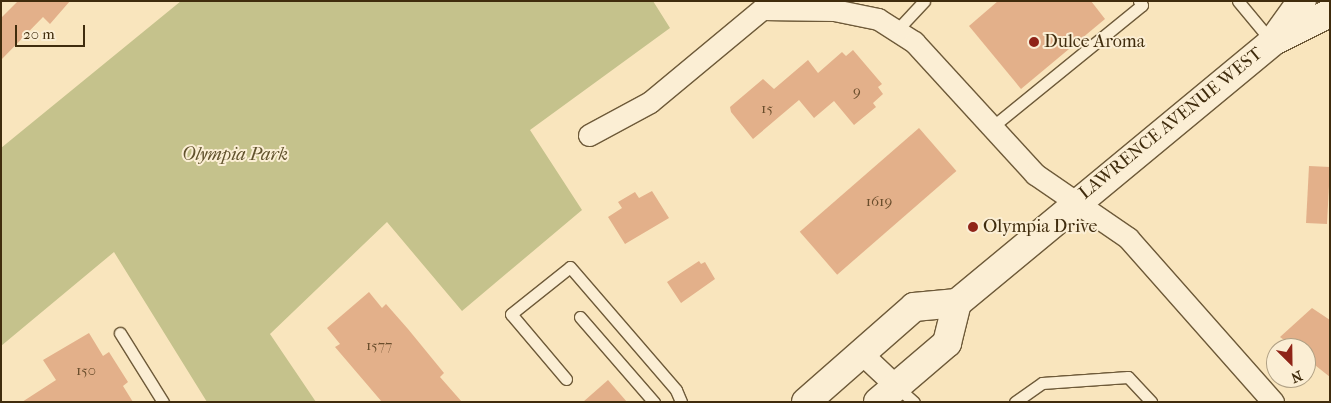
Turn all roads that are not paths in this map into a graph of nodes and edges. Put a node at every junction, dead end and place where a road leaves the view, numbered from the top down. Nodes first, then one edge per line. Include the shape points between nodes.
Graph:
1 (924, 1) edge
2 (1139, 1) edge
3 (1238, 1) edge
4 (1302, 1) edge
5 (1330, 13) edge
6 (898, 29) junction
7 (1272, 42) junction
8 (992, 127) junction
9 (589, 135) dead end
10 (1076, 202) junction
11 (957, 303) junction
12 (580, 317) dead end
13 (120, 333) dead end
14 (861, 353) junction
15 (566, 378) dead end
16 (896, 396) edge
17 (1020, 401) edge
18 (163, 402) edge
19 (654, 402) edge
20 (681, 402) edge
21 (806, 402) edge
22 (1151, 402) edge
23 (1272, 402) edge

1 - 6 lane
2 - 8 lane via 1142,5
3 - 7 lane
4 - 7 main road, LAWRENCE AVENUE WEST
5 - 7 main road, LAWRENCE AVENUE WEST
6 - 8 street via 914,42
6 - 9 street via 878,19 834,10 762,9 650,102
7 - 10 main road, LAWRENCE AVENUE WEST
8 - 10 street via 1035,174
10 - 11 main road, LAWRENCE AVENUE WEST
10 - 23 street via 1128,238
11 - 14 main road via 914,307
11 - 16 main road via 947,343
12 - 19 lane
13 - 18 lane
14 - 16 street
14 - 21 main road
15 - 20 lane via 511,314 570,267 676,390
17 - 22 lane via 1042,383 1128,377

